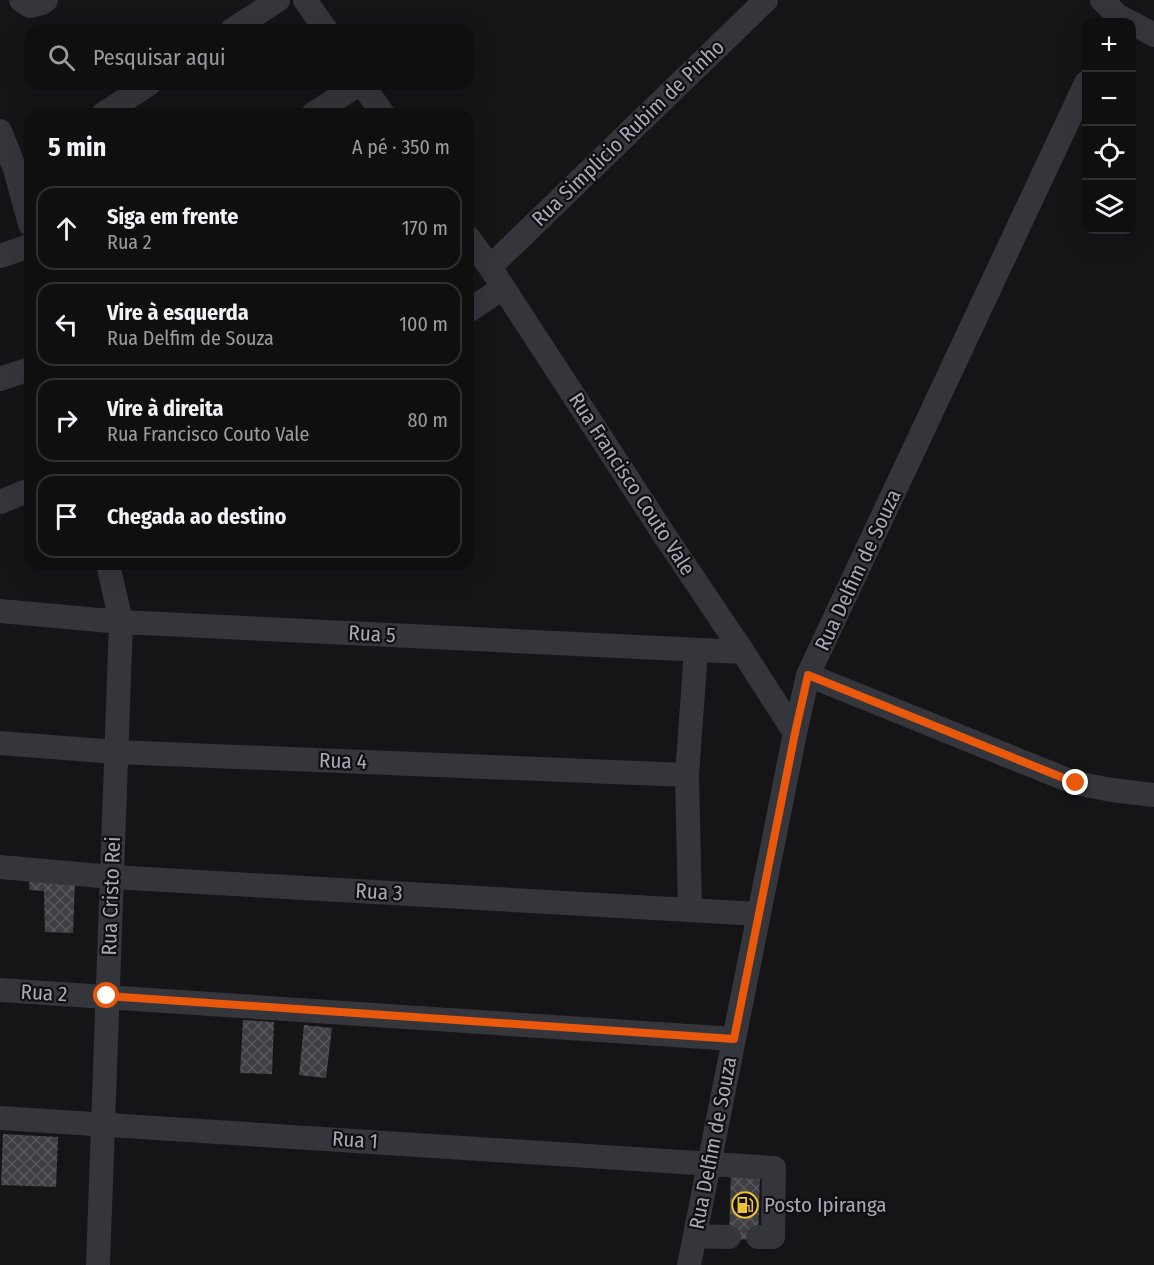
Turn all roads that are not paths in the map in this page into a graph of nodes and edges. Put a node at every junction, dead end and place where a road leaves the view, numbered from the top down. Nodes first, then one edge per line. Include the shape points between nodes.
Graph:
1 (278, 0) edge
2 (305, 0) edge
3 (766, 0) edge
4 (1120, 14) edge
5 (241, 24) edge
6 (322, 24) edge
7 (1154, 35) edge
8 (140, 90) edge
9 (351, 90) edge
10 (365, 90) edge
11 (1082, 92) edge
12 (112, 108) edge
13 (323, 108) edge
14 (379, 108) edge
15 (0, 131) edge
16 (24, 202) edge
17 (474, 245) edge
18 (24, 248) edge
19 (0, 256) edge
20 (490, 267) junction
21 (503, 288) junction
22 (474, 307) edge
23 (24, 371) edge
24 (0, 380) edge
25 (24, 492) edge
26 (0, 502) edge
27 (109, 570) edge
28 (0, 611) edge
29 (120, 622) junction
30 (696, 650) junction
31 (744, 652) junction
32 (808, 675) junction
33 (795, 733) junction
34 (0, 743) edge
35 (116, 752) junction
36 (687, 776) junction
37 (1154, 795) edge
38 (0, 867) edge
39 (112, 877) junction
40 (690, 910) junction
41 (759, 914) junction
42 (0, 990) edge
43 (107, 996) junction
44 (734, 1039) junction
45 (0, 1118) edge
46 (103, 1124) junction
47 (709, 1163) junction
48 (695, 1236) junction
49 (729, 1237) dead end
50 (758, 1238) dead end
51 (98, 1265) edge
52 (689, 1265) edge

1 - 5 street
2 - 6 street
3 - 20 street, Rua Simplicio Rubim de Pinho
4 - 7 street
8 - 12 street
9 - 13 street
10 - 14 street
11 - 32 street, Rua Delfim de Souza
15 - 16 street
17 - 20 street, Rua Francisco Couto Vale
18 - 19 street
20 - 21 street, Rua Francisco Couto Vale
21 - 22 street
21 - 31 street, Rua Francisco Couto Vale
23 - 24 street
25 - 26 street
27 - 29 street, Rua Cristo Rei
28 - 29 street, Rua 5
29 - 30 street, Rua 5
29 - 35 street, Rua Cristo Rei
30 - 31 street, Rua 5
30 - 36 street
31 - 33 street, Rua Francisco Couto Vale
32 - 33 street, Rua Delfim de Souza
32 - 37 street via 1076,783
33 - 41 street, Rua Delfim de Souza
34 - 35 street, Rua 4
35 - 36 street, Rua 4
35 - 39 street, Rua Cristo Rei
36 - 40 street
38 - 39 street, Rua 3
39 - 40 street, Rua 3
39 - 43 street, Rua Cristo Rei
40 - 41 street, Rua 3
41 - 44 street, Rua Delfim de Souza
42 - 43 street, Rua 2
43 - 44 street, Rua 2
43 - 46 street, Rua Cristo Rei
44 - 47 street, Rua Delfim de Souza
45 - 46 street, Rua 1
46 - 47 street, Rua 1
46 - 51 street, Rua Cristo Rei
47 - 48 street, Rua Delfim de Souza
47 - 50 street, Rua 1 via 774,1168 773,1238
48 - 49 street
48 - 52 street, Rua Delfim de Souza

